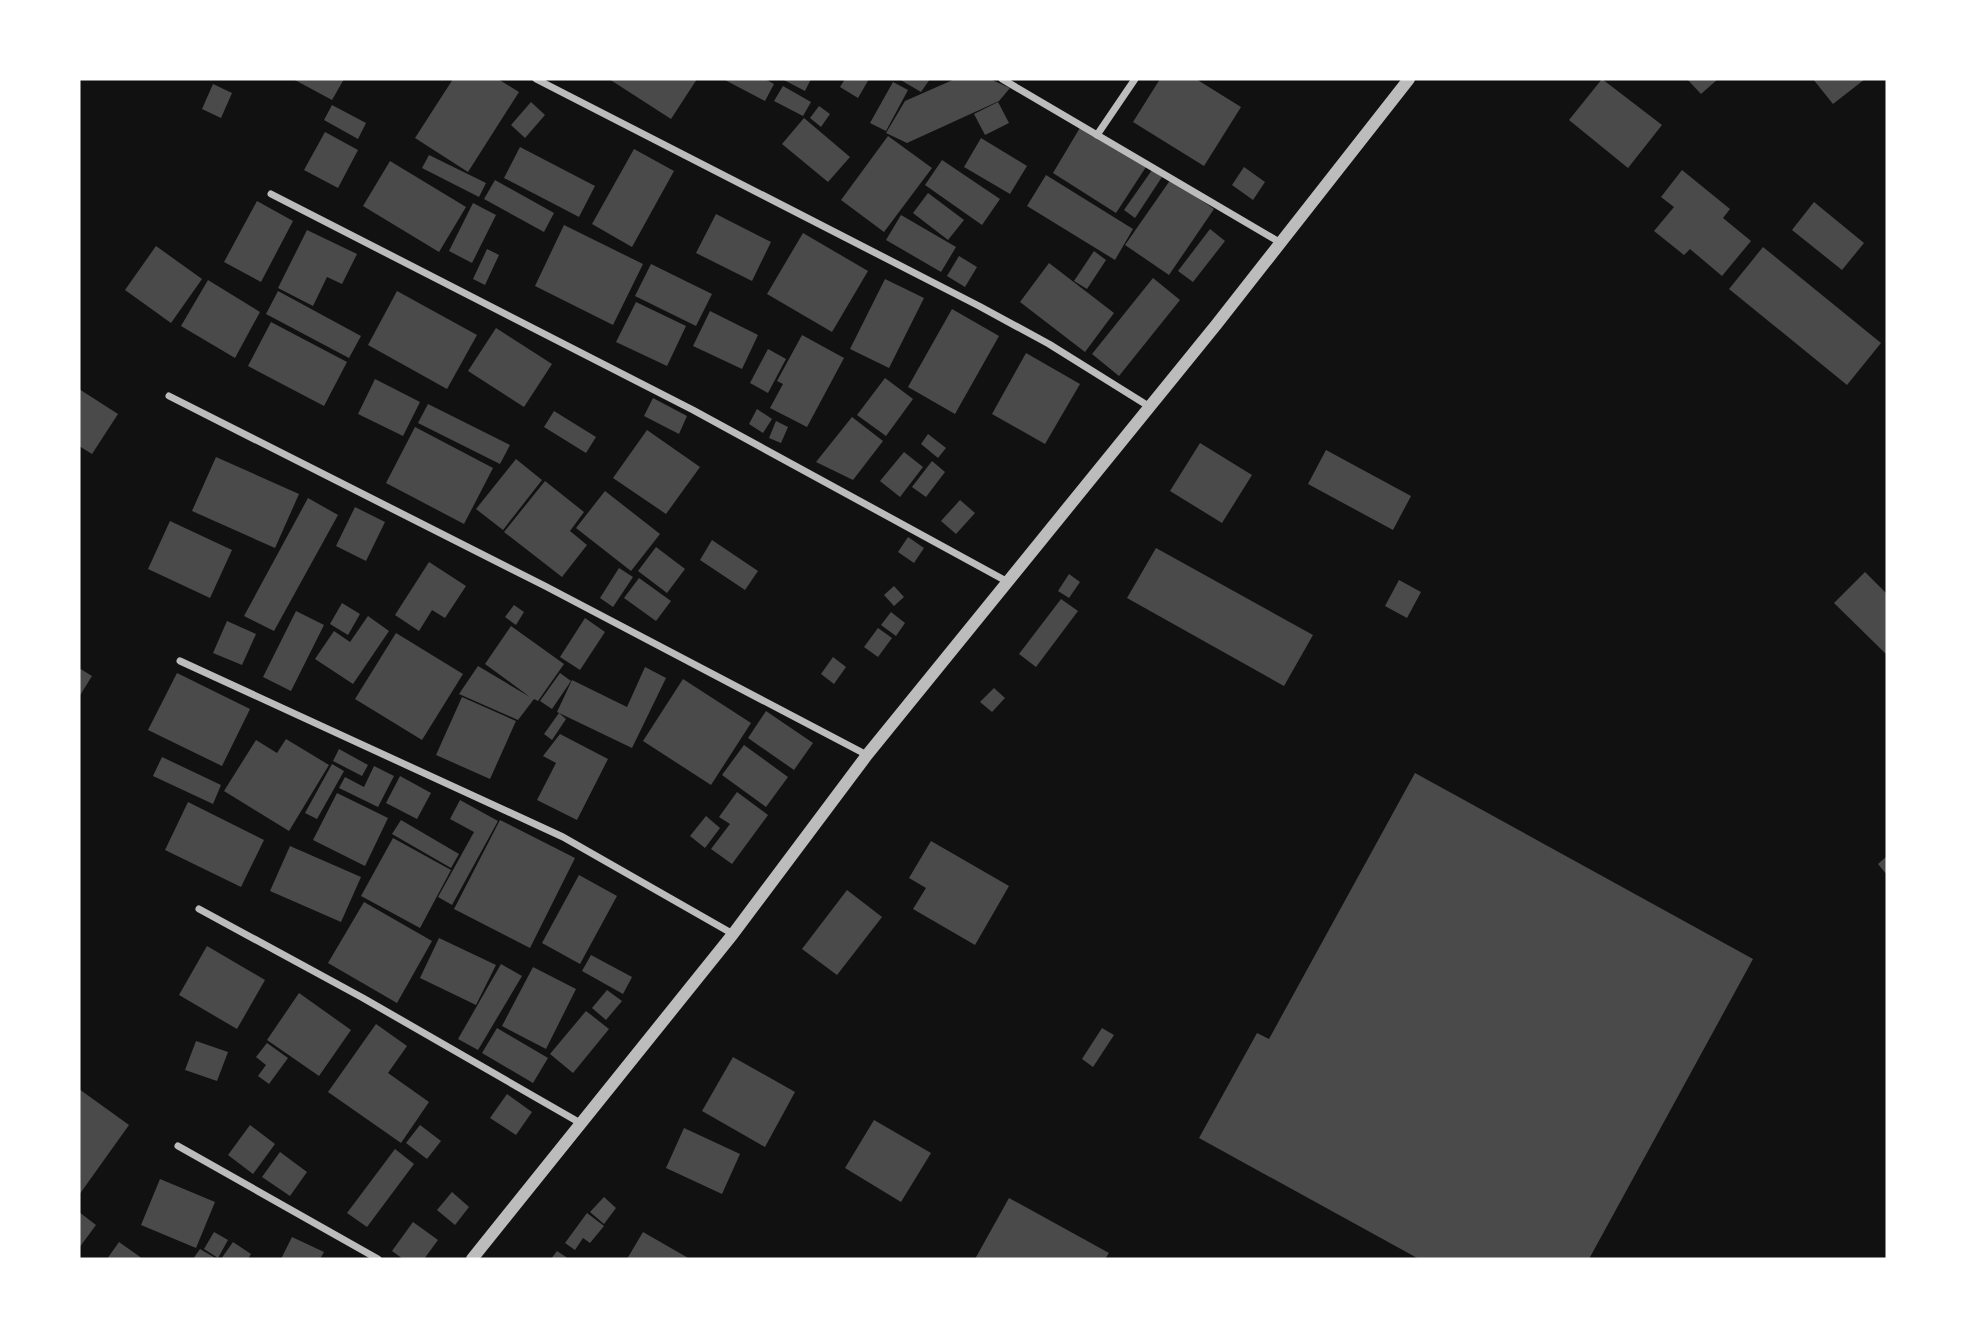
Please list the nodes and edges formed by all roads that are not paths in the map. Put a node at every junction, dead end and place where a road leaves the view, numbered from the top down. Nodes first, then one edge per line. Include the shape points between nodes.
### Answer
1 (536, 79) edge
2 (1002, 79) edge
3 (1135, 79) edge
4 (1409, 79) edge
5 (1097, 135) junction
6 (271, 194) dead end
7 (1281, 243) junction
8 (169, 396) dead end
9 (1150, 407) junction
10 (1008, 583) junction
11 (180, 661) dead end
12 (867, 755) junction
13 (199, 909) dead end
14 (733, 934) junction
15 (582, 1124) junction
16 (178, 1146) dead end
17 (378, 1259) edge
18 (472, 1259) edge

1 - 9 street via 979,306
2 - 5 street
3 - 5 street
4 - 7 street
5 - 7 street
6 - 10 street via 694,410
7 - 9 street
8 - 12 street
9 - 10 street
10 - 12 street
11 - 14 street via 563,837
12 - 14 street
13 - 15 street
14 - 15 street
15 - 18 street
16 - 17 street

